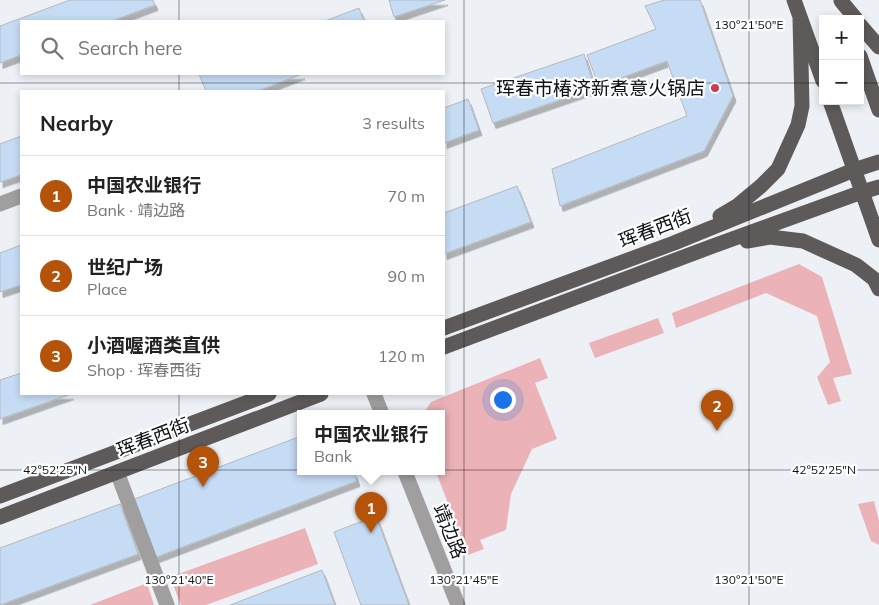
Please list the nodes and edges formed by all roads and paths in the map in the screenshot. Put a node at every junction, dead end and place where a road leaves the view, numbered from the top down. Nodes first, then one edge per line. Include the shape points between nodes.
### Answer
1 (794, 0) edge
2 (841, 1) edge
3 (846, 15) edge
4 (853, 15) edge
5 (800, 18) junction
6 (864, 30) edge
7 (879, 47) edge
8 (861, 60) edge
9 (819, 70) edge
10 (831, 105) edge
11 (879, 110) edge
12 (879, 162) edge
13 (854, 170) junction
14 (879, 187) edge
15 (862, 192) junction
16 (20, 196) edge
17 (0, 204) edge
18 (879, 240) edge
19 (674, 243) junction
20 (713, 246) junction
21 (879, 289) edge
22 (445, 328) edge
23 (445, 347) edge
24 (266, 395) edge
25 (318, 395) edge
26 (374, 395) edge
27 (380, 410) edge
28 (117, 472) junction
29 (406, 475) edge
30 (0, 496) edge
31 (0, 517) edge
32 (167, 605) edge
33 (458, 605) edge

1 - 5 main road
2 - 3 main road
2 - 4 main road
5 - 9 main road
5 - 19 main road via 802,106 798,125 778,169 737,206
6 - 7 main road
8 - 11 main road
10 - 13 main road
12 - 13 main road, 珲春西街
13 - 15 main road
13 - 19 main road, 珲春西街
14 - 15 main road, 珲春西街
15 - 18 main road
15 - 20 main road, 珲春西街
16 - 17 street
19 - 22 main road, 珲春西街
20 - 21 main road via 770,237 804,241 856,266 874,279
20 - 23 main road, 珲春西街
24 - 30 main road, 珲春西街
25 - 28 main road, 珲春西街
26 - 27 street
28 - 31 main road, 珲春西街
28 - 32 street
29 - 33 street, 靖边路

